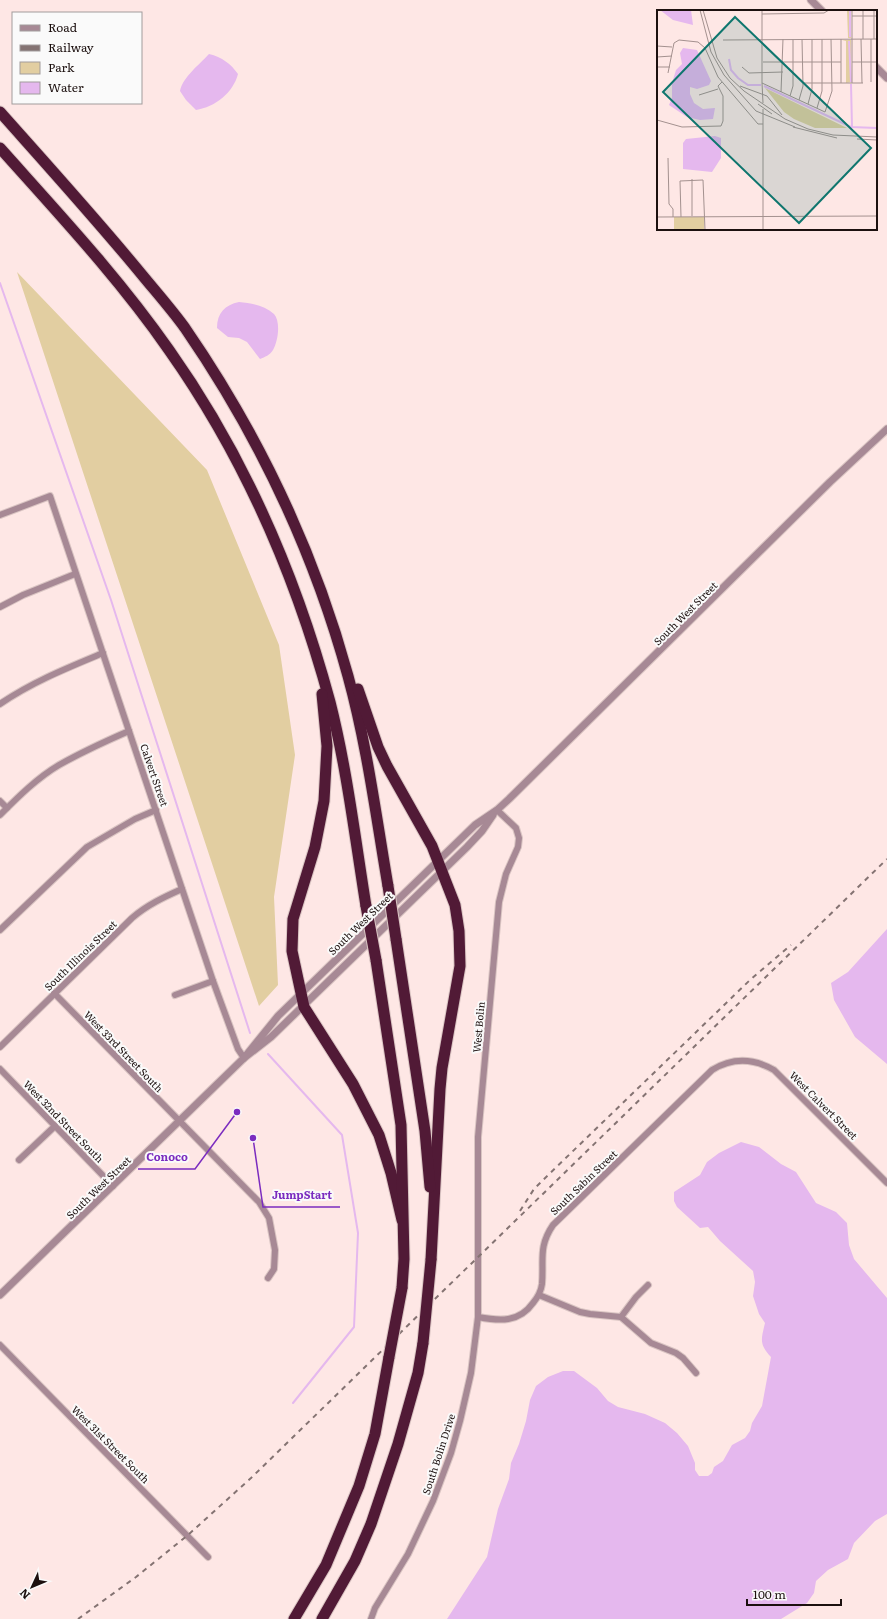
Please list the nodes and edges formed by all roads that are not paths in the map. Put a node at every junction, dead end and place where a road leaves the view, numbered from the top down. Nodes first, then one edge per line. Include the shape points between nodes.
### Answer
1 (811, 0) edge
2 (821, 10) edge
3 (877, 68) edge
4 (887, 78) edge
5 (0, 112) edge
6 (0, 148) edge
7 (887, 429) edge
8 (0, 514) edge
9 (75, 574) junction
10 (324, 597) junction
11 (0, 608) edge
12 (313, 644) junction
13 (103, 653) junction
14 (0, 704) edge
15 (129, 731) junction
16 (0, 800) edge
17 (7, 808) junction
18 (156, 810) junction
19 (497, 810) junction
20 (0, 815) edge
21 (438, 860) junction
22 (442, 872) junction
23 (182, 889) junction
24 (0, 930) edge
25 (213, 981) junction
26 (54, 993) junction
27 (175, 995) dead end
28 (301, 995) junction
29 (304, 1006) junction
30 (0, 1047) edge
31 (244, 1058) junction
32 (736, 1060) joint
33 (0, 1069) edge
34 (179, 1122) junction
35 (55, 1126) junction
36 (19, 1160) dead end
37 (887, 1183) edge
38 (113, 1186) junction
39 (433, 1219) junction
40 (402, 1220) junction
41 (477, 1258) joint
42 (268, 1278) dead end
43 (648, 1285) dead end
44 (0, 1295) edge
45 (540, 1295) junction
46 (478, 1317) junction
47 (621, 1317) junction
48 (0, 1345) edge
49 (696, 1373) dead end
50 (208, 1556) dead end
51 (294, 1619) edge
52 (322, 1619) edge
53 (371, 1619) edge

1 - 2 street
3 - 4 street
5 - 10 highway via 114,240 183,326 228,396 266,466
6 - 12 highway via 97,257 138,308 192,385 223,436 255,498 289,575
7 - 19 street, South West Street
8 - 9 street, Calvert Street via 50,496
9 - 11 street via 23,595
9 - 13 street, Calvert Street
10 - 21 highway via 346,650 378,747
10 - 39 highway, bridge via 349,679 388,886 425,1131
12 - 28 highway via 327,746 320,826 306,882 293,919 292,951
12 - 40 highway, bridge via 341,752 402,1125
13 - 14 street via 30,685
13 - 15 street, Calvert Street
15 - 17 street via 60,765 33,784
15 - 18 street, Calvert Street
16 - 17 street
17 - 20 street
18 - 23 street, Calvert Street
18 - 24 street via 87,847
19 - 21 street, South West Street via 475,825
19 - 22 street, South West Street via 482,831
19 - 41 street, West Bolin via 516,828 519,838 499,902 478,1137
21 - 22 highway
21 - 28 street, South West Street
22 - 29 street, South West Street
22 - 39 highway via 454,905 459,931 460,966 442,1068
23 - 25 street, Calvert Street
23 - 26 street, South Illinois Street via 158,900 138,914
25 - 27 street
25 - 31 street, Calvert Street via 237,1047
26 - 30 street, South Illinois Street
26 - 34 street, West 33rd Street South
28 - 29 highway
28 - 31 street, South West Street via 278,1016
29 - 31 street, South West Street
29 - 40 highway via 372,1119 385,1150
31 - 34 street, South West Street
32 - 37 street, West Calvert Street via 755,1061 774,1070
32 - 45 street, South Sabin Street via 712,1070 553,1225 545,1239 542,1254
33 - 35 street, West 32nd Street South
34 - 38 street, South West Street
34 - 42 street, West 33rd Street South via 242,1184 269,1218 276,1260
35 - 36 street
35 - 38 street, West 32nd Street South
38 - 44 street, South West Street
39 - 52 highway, bridge via 423,1344 418,1373 398,1444 371,1524 355,1561
40 - 51 highway, bridge via 402,1288 375,1434 359,1486 326,1565
41 - 46 street, South Bolin Drive
43 - 47 street
45 - 46 street via 526,1312 515,1318 500,1320
45 - 47 street via 580,1312
46 - 53 street, South Bolin Drive via 471,1373 451,1453 433,1501 408,1554
47 - 49 street via 651,1343 676,1353
48 - 50 street, West 31st Street South

